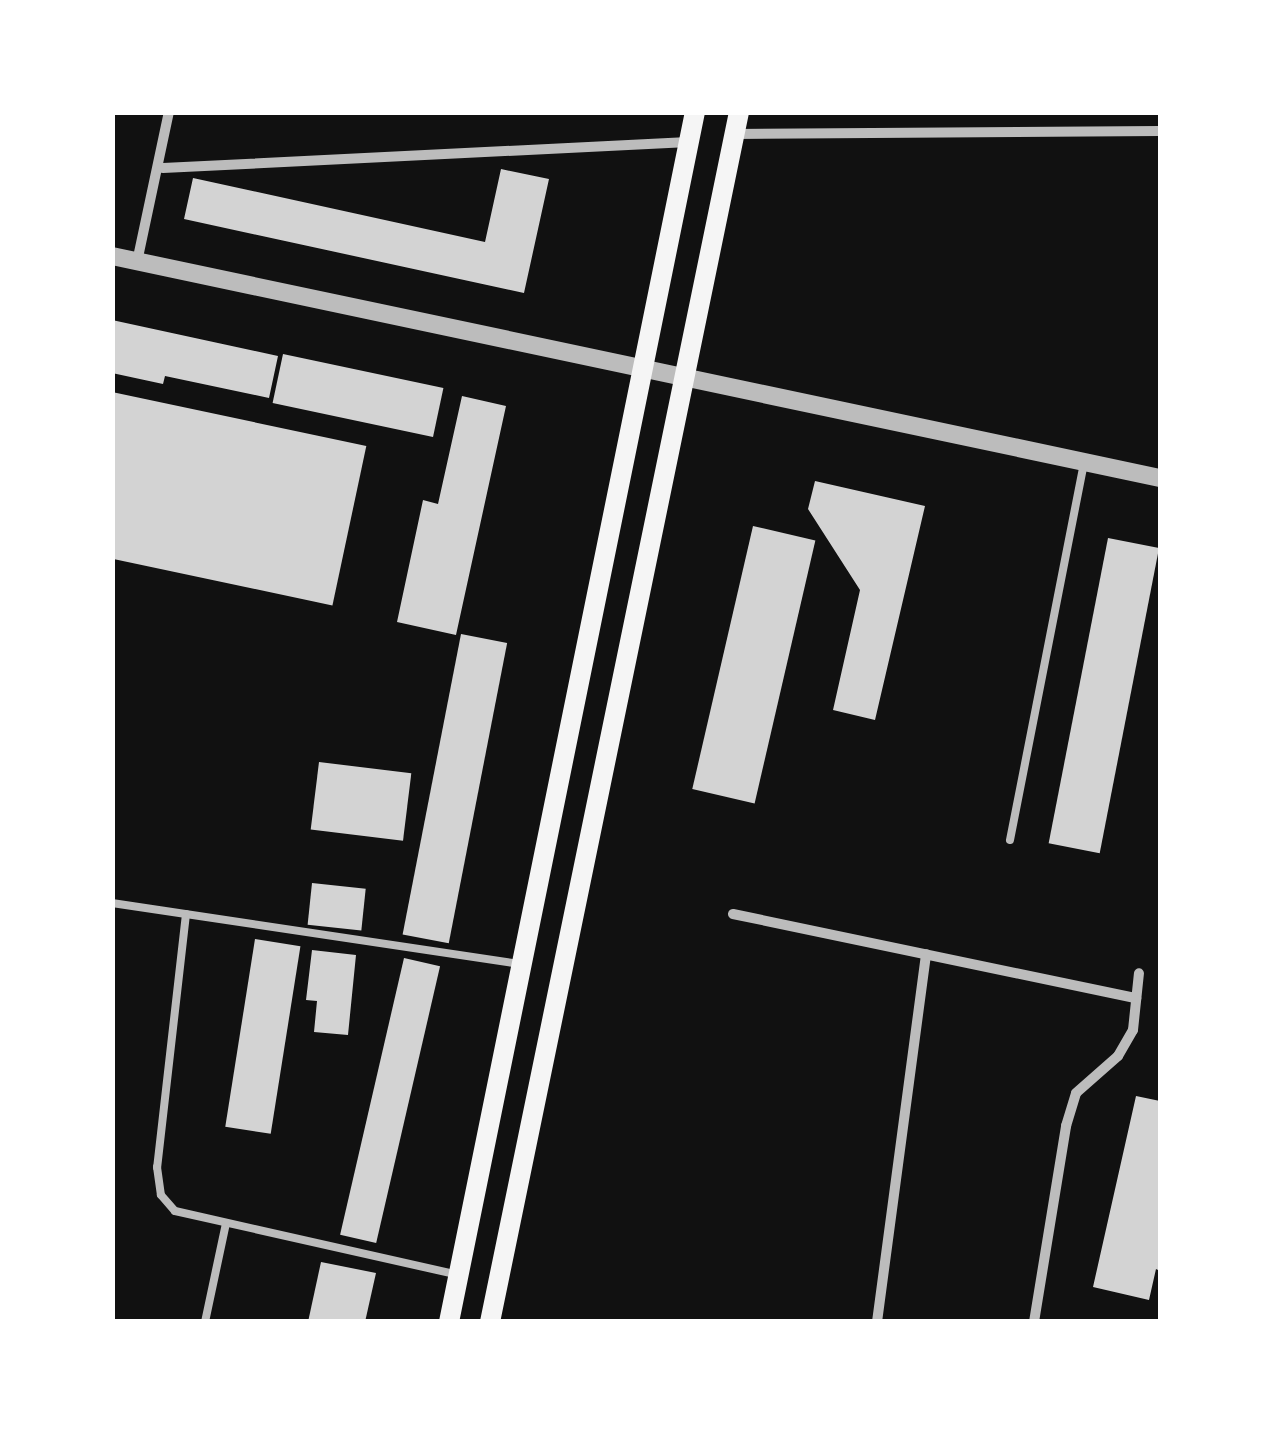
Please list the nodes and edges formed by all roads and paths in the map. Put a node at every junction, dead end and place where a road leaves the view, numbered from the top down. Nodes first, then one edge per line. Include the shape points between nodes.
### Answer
1 (169, 112) edge
2 (694, 112) edge
3 (737, 123) edge
4 (1160, 132) edge
5 (688, 142) junction
6 (163, 168) dead end
7 (112, 256) edge
8 (138, 262) junction
9 (642, 368) junction
10 (684, 377) junction
11 (1084, 462) junction
12 (1160, 478) edge
13 (1010, 840) dead end
14 (112, 903) edge
15 (186, 914) junction
16 (733, 914) dead end
17 (926, 954) junction
18 (522, 964) junction
19 (1139, 973) dead end
20 (1136, 998) junction
21 (226, 1223) junction
22 (458, 1275) junction
23 (206, 1322) edge
24 (449, 1322) edge
25 (490, 1322) edge
26 (877, 1322) edge
27 (1034, 1322) edge

1 - 8 street
2 - 5 main road
3 - 4 street
3 - 10 main road
5 - 6 street
5 - 9 main road
7 - 8 street
8 - 9 street
9 - 10 street
9 - 18 main road
10 - 11 street
10 - 25 main road
11 - 12 street
11 - 13 lane
14 - 15 lane
15 - 18 lane
15 - 21 lane via 157,1167 161,1195 176,1212
16 - 17 street
17 - 20 street
17 - 26 street
18 - 22 main road
19 - 20 street
20 - 27 street via 1133,1030 1118,1056 1076,1094
21 - 22 lane
21 - 23 lane
22 - 24 main road

